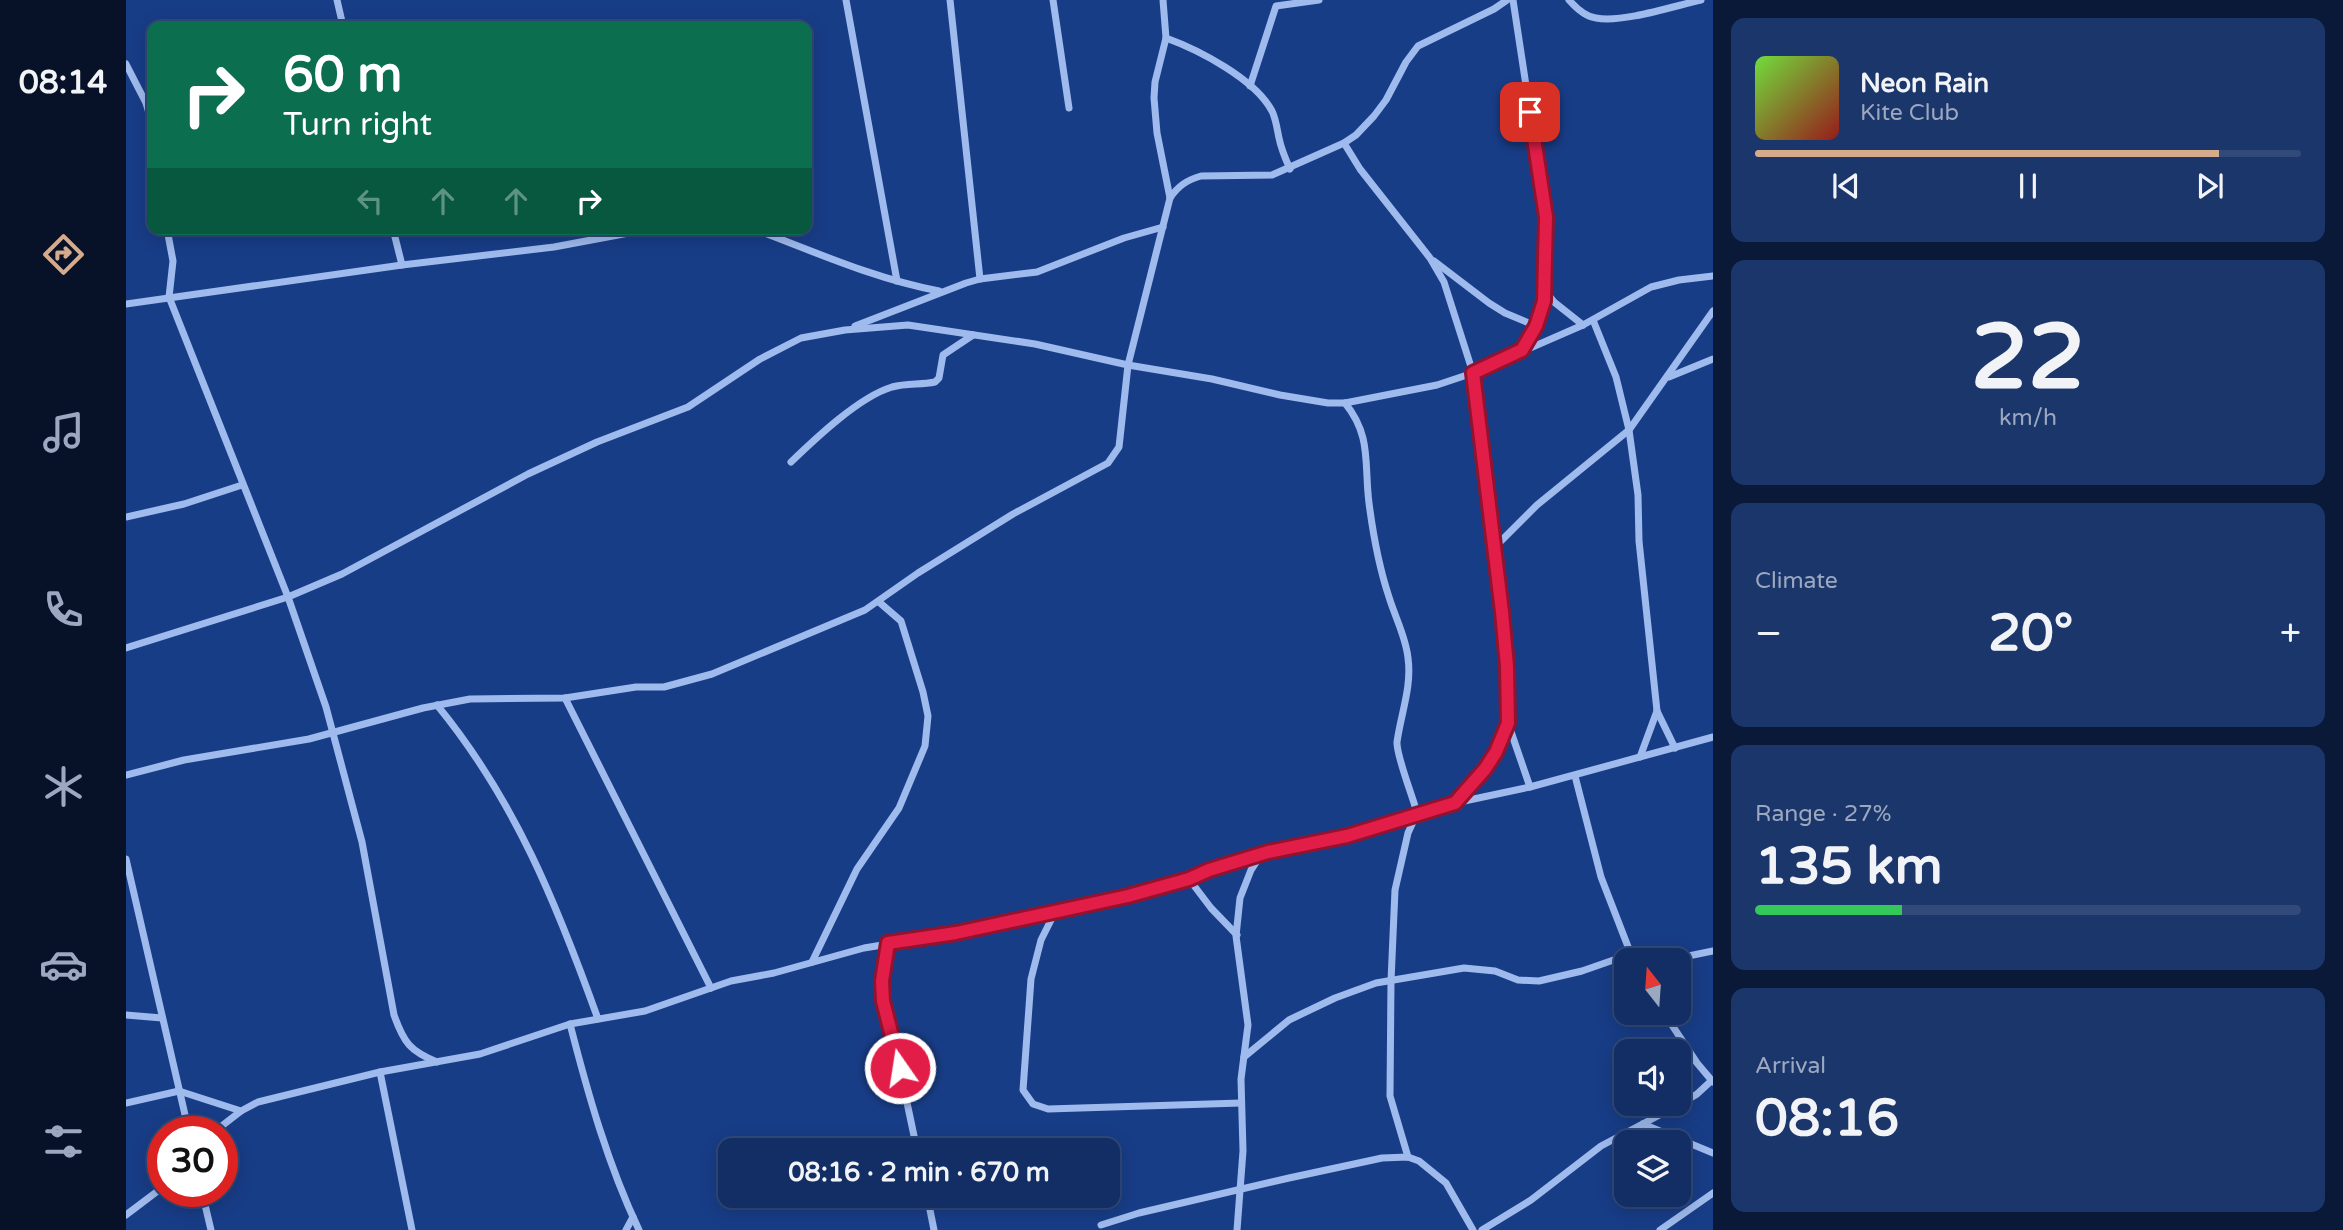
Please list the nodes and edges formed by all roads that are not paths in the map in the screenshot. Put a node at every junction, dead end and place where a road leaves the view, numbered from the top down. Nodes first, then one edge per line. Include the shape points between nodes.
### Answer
1 (337, 0) edge
2 (846, 0) edge
3 (950, 0) edge
4 (1053, 0) edge
5 (1163, 0) edge
6 (1319, 0) edge
7 (1507, 0) edge
8 (1513, 0) edge
9 (1569, 0) edge
10 (1701, 0) edge
11 (1276, 3) edge
12 (343, 21) edge
13 (1166, 38) junction
14 (126, 64) edge
15 (1250, 86) junction
16 (147, 106) edge
17 (1069, 108) dead end
18 (1344, 143) junction
19 (1290, 169) junction
20 (1170, 198) junction
21 (1163, 227) junction
22 (168, 235) edge
23 (394, 235) edge
24 (618, 235) edge
25 (770, 235) edge
26 (1430, 258) junction
27 (402, 265) junction
28 (1713, 276) edge
29 (980, 279) junction
30 (897, 281) junction
31 (941, 292) junction
32 (1546, 292) junction
33 (169, 296) junction
34 (126, 303) edge
35 (1713, 311) edge
36 (1593, 320) junction
37 (1536, 326) junction
38 (1583, 326) junction
39 (845, 330) junction
40 (973, 334) junction
41 (1522, 350) junction
42 (1713, 359) edge
43 (1128, 365) junction
44 (1473, 373) junction
45 (1668, 377) junction
46 (1345, 403) junction
47 (1629, 430) junction
48 (792, 461) dead end
49 (242, 485) junction
50 (126, 517) edge
51 (1494, 548) junction
52 (288, 597) junction
53 (879, 602) junction
54 (126, 648) edge
55 (565, 698) junction
56 (437, 705) junction
57 (1657, 711) junction
58 (1508, 723) junction
59 (333, 732) junction
60 (1713, 737) edge
61 (1675, 748) junction
62 (1640, 757) junction
63 (126, 775) edge
64 (1575, 776) junction
65 (1530, 787) junction
66 (1455, 803) junction
67 (1418, 813) junction
68 (1261, 855) junction
69 (126, 859) edge
70 (1189, 879) junction
71 (1055, 912) junction
72 (1237, 935) junction
73 (888, 943) junction
74 (1629, 948) edge
75 (1713, 951) edge
76 (1691, 955) edge
77 (1614, 958) edge
78 (812, 962) junction
79 (1391, 981) junction
80 (711, 988) junction
81 (126, 1015) edge
82 (162, 1018) junction
83 (598, 1019) junction
84 (570, 1024) junction
85 (1673, 1026) edge
86 (1244, 1056) junction
87 (437, 1063) junction
88 (380, 1072) junction
89 (1712, 1082) edge
90 (179, 1091) junction
91 (126, 1103) edge
92 (1241, 1103) junction
93 (241, 1111) junction
94 (185, 1116) edge
95 (235, 1116) edge
96 (1643, 1124) junction
97 (914, 1138) edge
98 (1713, 1153) edge
99 (1408, 1157) junction
100 (1240, 1191) junction
101 (1713, 1193) edge
102 (147, 1199) edge
103 (206, 1207) edge
104 (930, 1208) edge
105 (126, 1214) edge
106 (633, 1217) junction
107 (1101, 1225) dead end
108 (211, 1230) edge
109 (412, 1230) edge
110 (626, 1230) edge
111 (639, 1230) edge
112 (934, 1230) edge
113 (1237, 1230) edge
114 (1473, 1230) edge
115 (1482, 1230) edge
116 (1660, 1230) edge

1 - 12 street
2 - 30 street
3 - 29 street
4 - 17 street
5 - 13 street
6 - 11 street
7 - 18 street via 1418,46 1374,116
8 - 32 street via 1546,217
9 - 10 street via 1594,18 1618,18
11 - 15 street
13 - 15 street
13 - 20 street via 1154,99
14 - 16 street
15 - 19 street via 1273,112
18 - 19 street
18 - 26 street
19 - 20 street via 1272,175 1201,176 1183,184
20 - 21 street
21 - 29 street via 1037,272
21 - 43 street
22 - 33 street via 173,261
23 - 27 street
24 - 27 street
25 - 30 street
26 - 37 street via 1497,308
26 - 44 street via 1448,291
27 - 33 street
28 - 36 street via 1664,283
29 - 31 street
30 - 31 street
31 - 39 street
32 - 37 street
32 - 38 street
33 - 34 street
33 - 49 street
35 - 45 street
36 - 38 street
36 - 47 street via 1616,377
37 - 41 street
38 - 41 street
39 - 40 street via 908,325
39 - 52 street via 789,343 688,407 563,457 375,558
40 - 43 street
40 - 48 street via 943,355 935,382 891,387 870,398
41 - 44 street
42 - 45 street
43 - 46 street
43 - 53 street via 1121,439 1108,463 1013,514
44 - 46 street
44 - 51 street
45 - 47 street
46 - 67 street via 1363,432 1376,545 1408,655 1408,692 1397,745
47 - 51 street via 1537,505
47 - 57 street
49 - 50 street
49 - 52 street
51 - 58 street via 1507,666
52 - 54 street
52 - 59 street
53 - 55 street via 689,682
53 - 78 street via 901,621 928,716 925,746 899,808 857,869
55 - 56 street via 470,699
55 - 80 street
56 - 59 street
56 - 83 street via 516,820 550,892
57 - 61 street
57 - 62 street
58 - 65 street
58 - 66 street via 1485,769
59 - 63 street
59 - 87 street via 362,842 394,1015 412,1050
60 - 61 street
61 - 62 street
62 - 64 street
64 - 65 street
64 - 74 street via 1601,877
65 - 66 street
66 - 67 street
67 - 68 street via 1347,836
67 - 79 street via 1408,833 1395,890
68 - 70 street
68 - 72 street via 1240,898
69 - 82 street
70 - 71 street
70 - 72 street
71 - 73 street
71 - 92 street via 1041,940 1031,979 1023,1090 1033,1104 1048,1109
72 - 86 street via 1248,1024
73 - 78 street
73 - 97 street via 883,1001
75 - 76 street
77 - 79 street via 1539,981 1464,968
78 - 80 street
79 - 86 street via 1366,986 1289,1020
79 - 99 street via 1390,1096
80 - 83 street via 645,1011
81 - 82 street
82 - 90 street
83 - 84 street
84 - 87 street
84 - 106 street via 583,1077
85 - 89 street
86 - 92 street
87 - 88 street
88 - 93 street via 258,1102
88 - 109 street
89 - 96 street
90 - 91 street
90 - 93 street
90 - 94 street
92 - 100 street
93 - 95 street
96 - 98 street
96 - 115 street via 1601,1146 1531,1200
99 - 100 street via 1382,1158
99 - 114 street via 1446,1183
100 - 107 street
100 - 113 street
101 - 116 street
102 - 105 street
103 - 108 street
104 - 112 street
106 - 110 street
106 - 111 street

